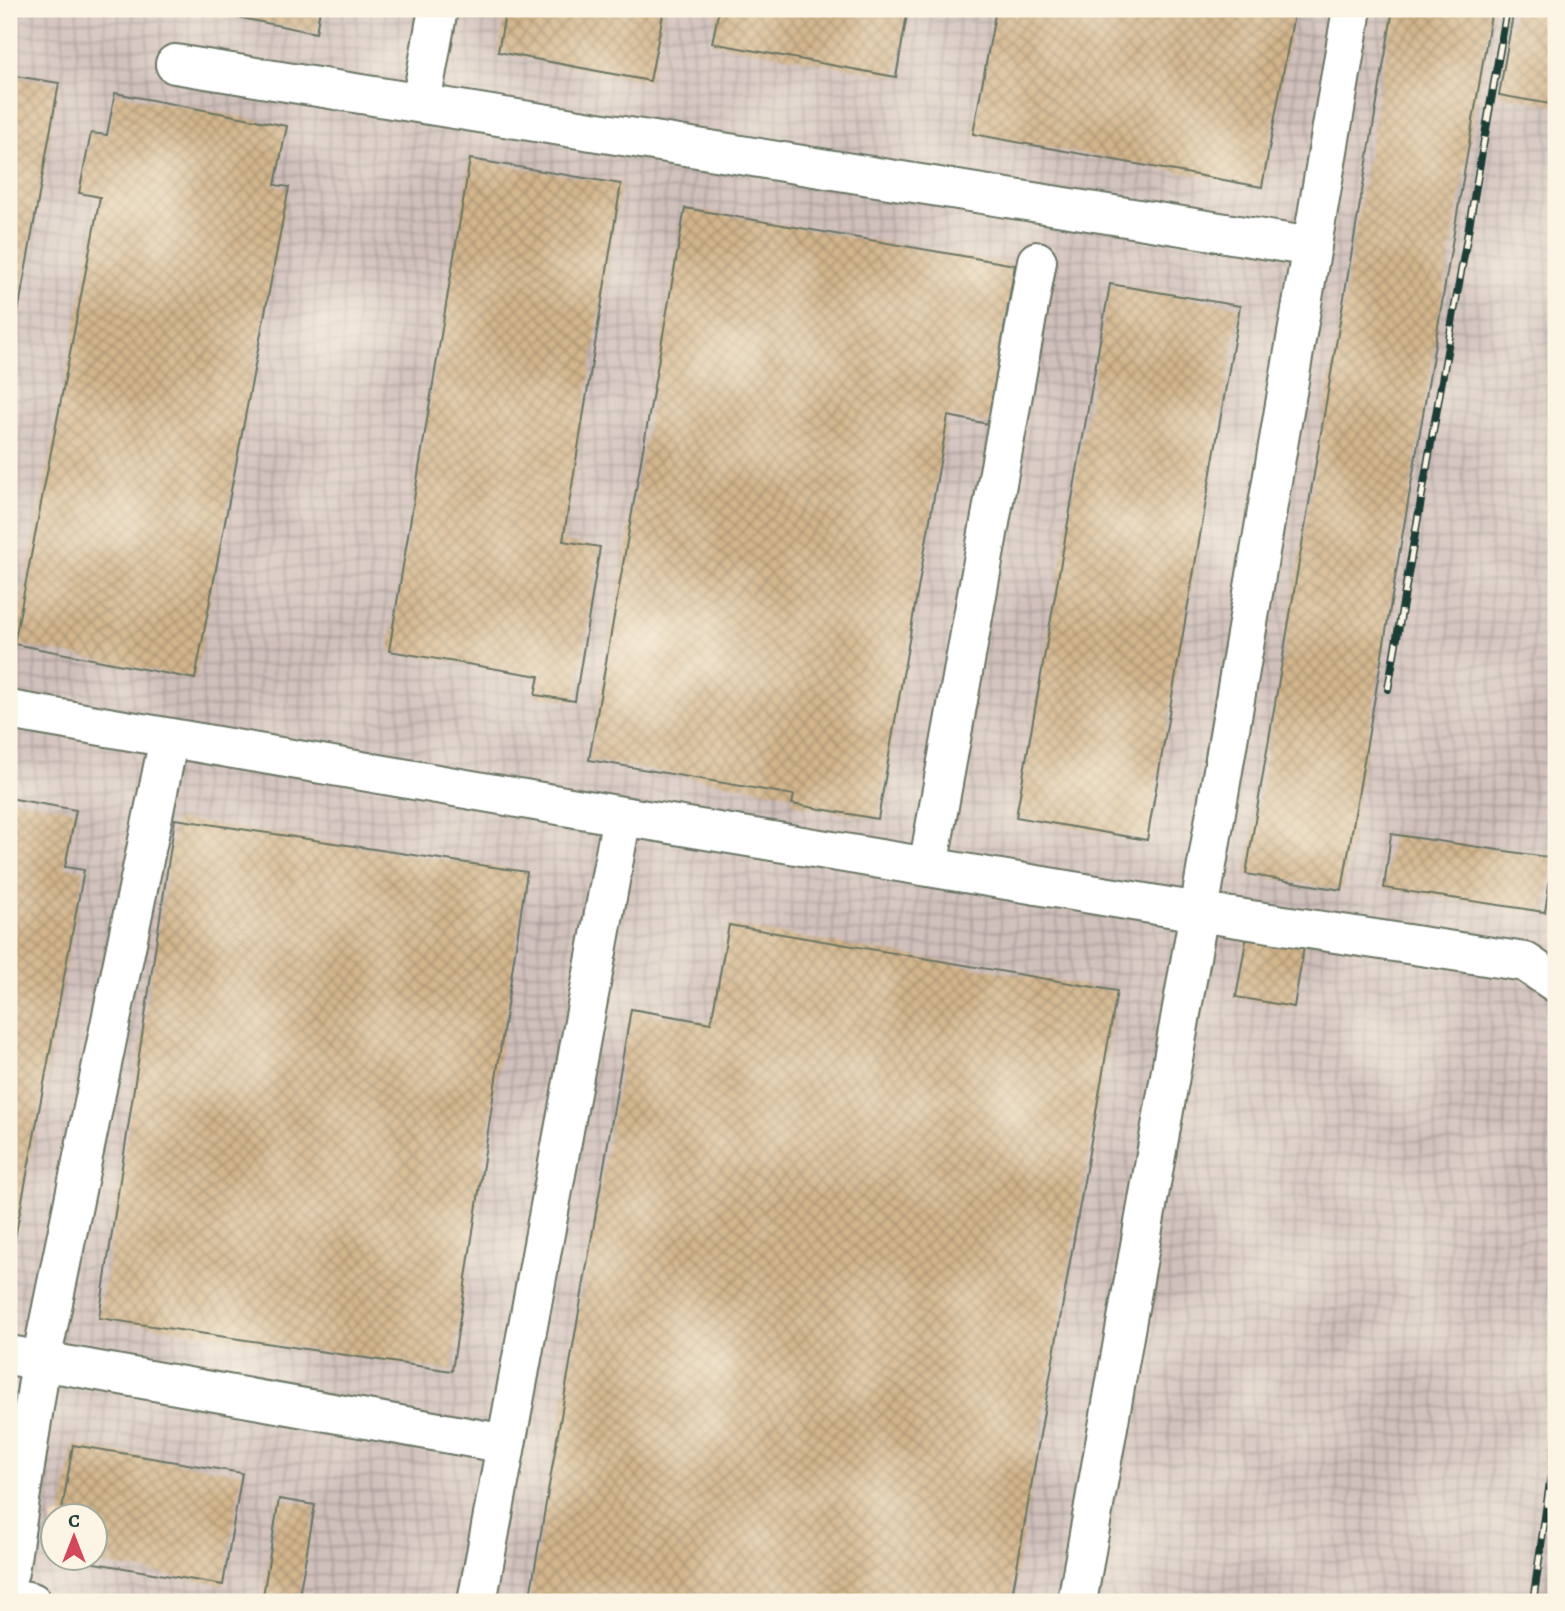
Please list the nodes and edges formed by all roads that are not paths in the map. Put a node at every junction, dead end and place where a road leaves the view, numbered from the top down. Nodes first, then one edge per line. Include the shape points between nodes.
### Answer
1 (438, 9) edge
2 (1352, 9) edge
3 (176, 64) dead end
4 (421, 103) junction
5 (1312, 247) junction
6 (1037, 261) dead end
7 (9, 710) edge
8 (169, 738) junction
9 (622, 816) junction
10 (928, 867) junction
11 (1199, 912) junction
12 (1556, 983) edge
13 (25, 1358) edge
14 (506, 1444) junction
15 (9, 1572) edge
16 (9, 1597) edge
17 (32, 1602) edge
18 (477, 1602) edge
19 (1077, 1602) edge

1 - 4 lane
2 - 5 lane
3 - 4 lane
4 - 5 lane
5 - 11 lane
6 - 10 lane
7 - 8 lane
8 - 9 lane
8 - 13 lane
9 - 10 lane
9 - 14 lane
10 - 11 lane
11 - 12 lane via 1525,962
11 - 19 lane
13 - 14 lane
13 - 15 lane
14 - 18 lane
16 - 17 lane

